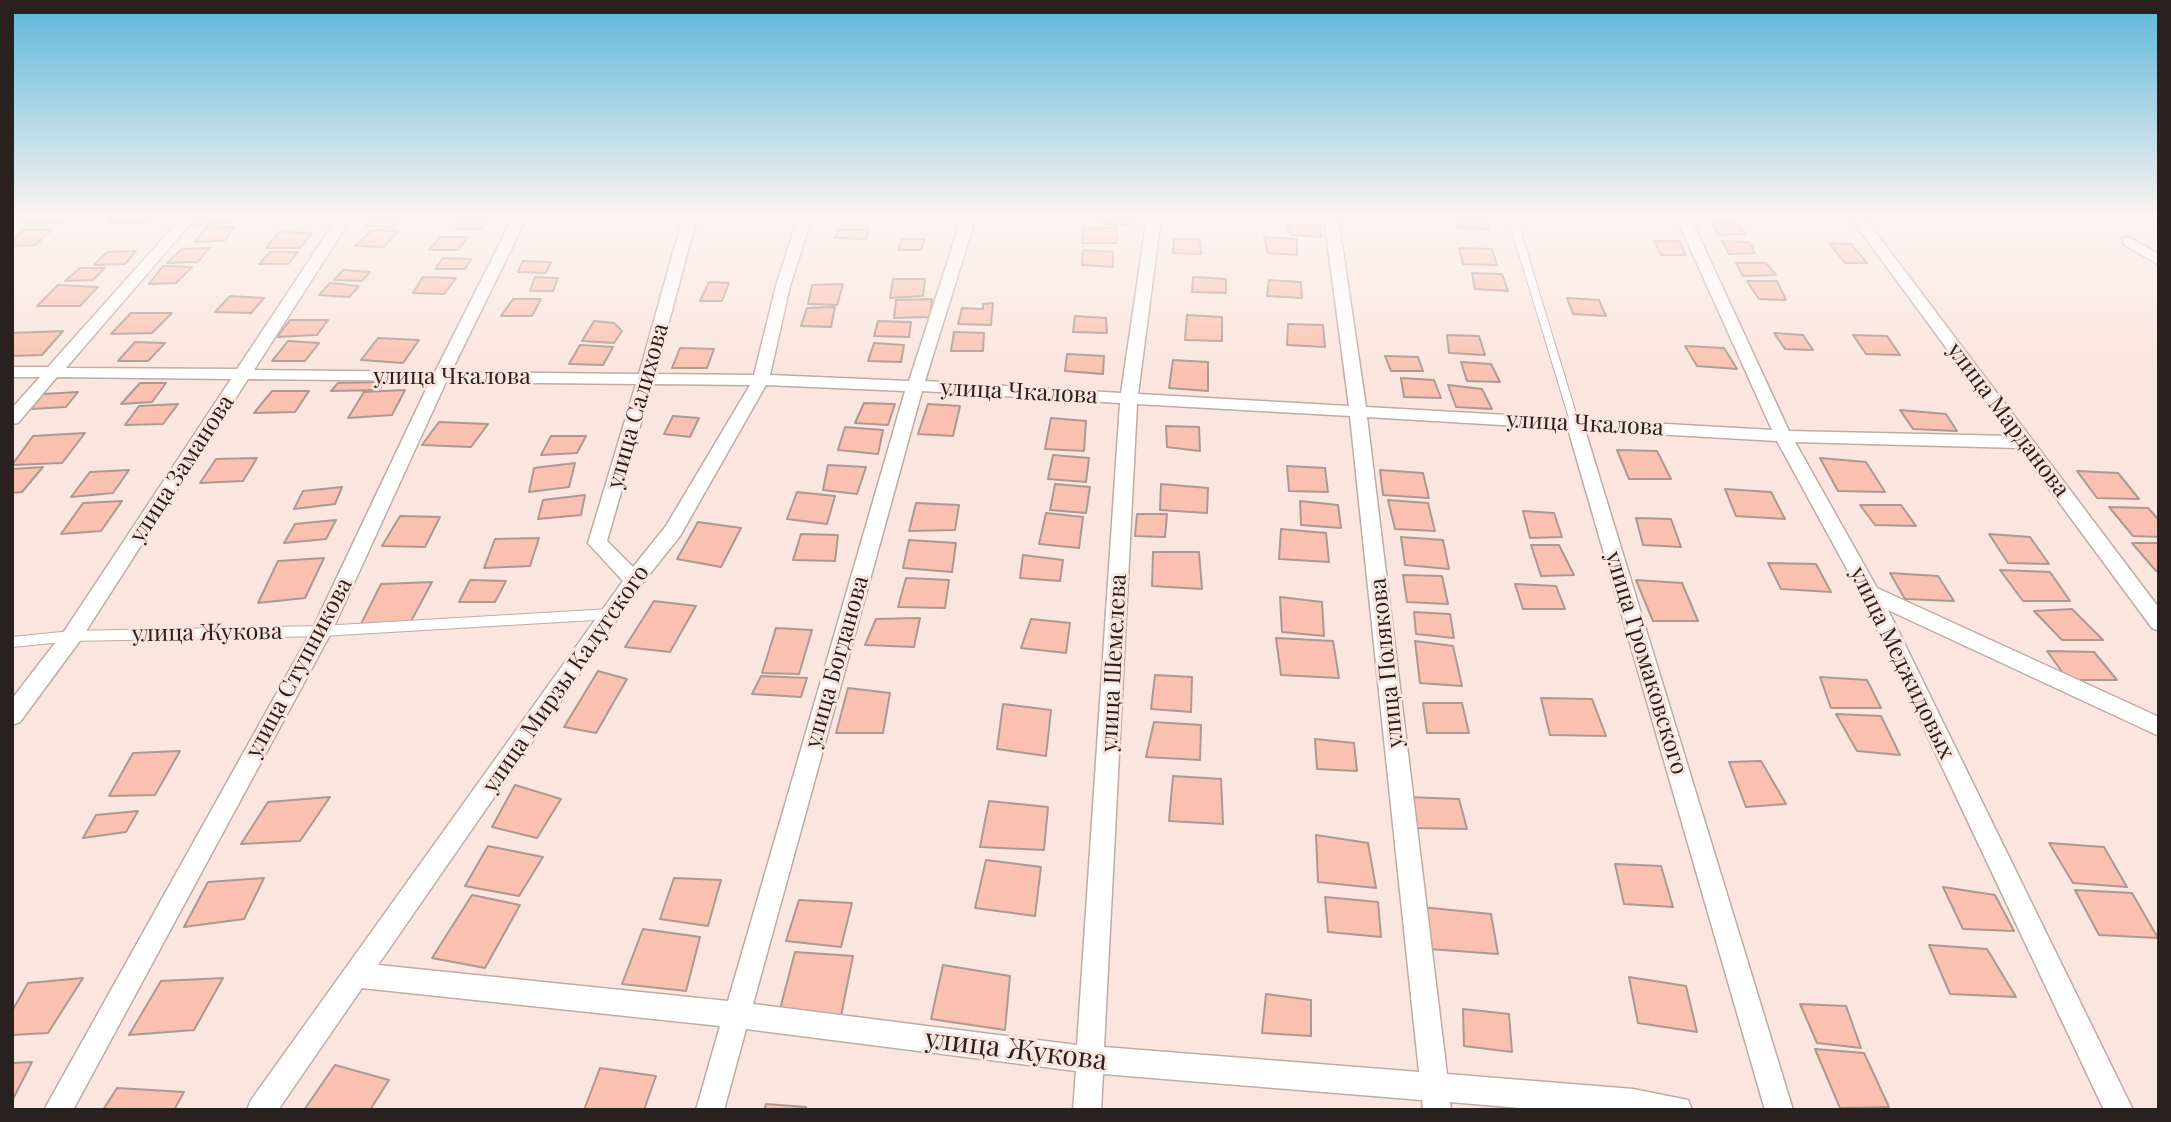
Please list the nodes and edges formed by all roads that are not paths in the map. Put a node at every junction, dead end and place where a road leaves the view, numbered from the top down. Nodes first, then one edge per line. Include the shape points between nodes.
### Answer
1 (143, 269) edge
2 (311, 269) edge
3 (493, 269) edge
4 (676, 269) edge
5 (788, 269) edge
6 (951, 269) edge
7 (1147, 269) edge
8 (1338, 269) edge
9 (1528, 269) edge
10 (1707, 269) edge
11 (1896, 269) edge
12 (12, 372) edge
13 (54, 373) junction
14 (243, 375) junction
15 (440, 377) junction
16 (646, 379) junction
17 (761, 380) junction
18 (915, 386) junction
19 (1129, 398) junction
20 (1358, 411) junction
21 (12, 419) edge
22 (1575, 424) junction
23 (1783, 436) junction
24 (2024, 442) junction
25 (634, 580) junction
26 (1870, 593) junction
27 (611, 614) junction
28 (2159, 623) edge
29 (322, 631) junction
30 (72, 636) junction
31 (12, 642) edge
32 (12, 716) edge
33 (2159, 727) edge
34 (357, 975) junction
35 (738, 1015) junction
36 (1091, 1060) junction
37 (1436, 1099) edge
38 (58, 1110) edge
39 (261, 1110) edge
40 (710, 1110) edge
41 (1087, 1110) edge
42 (1678, 1110) edge
43 (1779, 1110) edge
44 (2119, 1110) edge

1 - 13 street
2 - 14 street, улица Заманова
3 - 15 street, улица Ступникова
4 - 16 street, улица Салихова
5 - 17 street, улица Мирзы Калугского
6 - 18 street, улица Богданова
7 - 19 street, улица Шемелева
8 - 20 street, улица Полякова
9 - 22 lane, улица Громаковского
10 - 23 street, улица Меджидовых
11 - 24 street, улица Марданова
12 - 13 street, улица Чкалова
13 - 14 street, улица Чкалова
13 - 21 street
14 - 15 street, улица Чкалова
14 - 30 street, улица Заманова
15 - 16 street, улица Чкалова
15 - 29 street, улица Ступникова
16 - 17 street, улица Чкалова
16 - 25 street, улица Салихова via 597,543
17 - 18 street, улица Чкалова
17 - 25 street, улица Мирзы Калугского via 673,531
18 - 19 street, улица Чкалова
18 - 35 street, улица Богданова
19 - 20 street, улица Чкалова
19 - 36 street, улица Шемелева
20 - 22 street, улица Чкалова
20 - 37 street, улица Полякова
22 - 23 street, улица Чкалова
22 - 43 street, улица Громаковского
23 - 24 street, улица Чкалова
23 - 26 street, улица Меджидовых
24 - 28 street, улица Марданова
25 - 27 street, улица Мирзы Калугского
26 - 33 street
26 - 44 street, улица Меджидовых
27 - 29 lane, улица Жукова
27 - 34 street, улица Мирзы Калугского
29 - 30 lane, улица Жукова
29 - 38 street, улица Ступникова
30 - 31 lane, улица Жукова
30 - 32 street, улица Заманова
34 - 35 street, улица Жукова
34 - 39 street, улица Мирзы Калугского
35 - 36 street, улица Жукова
35 - 40 street, улица Богданова
36 - 37 street, улица Жукова
36 - 41 street, улица Шемелева
37 - 42 street, улица Жукова via 1633,1103

